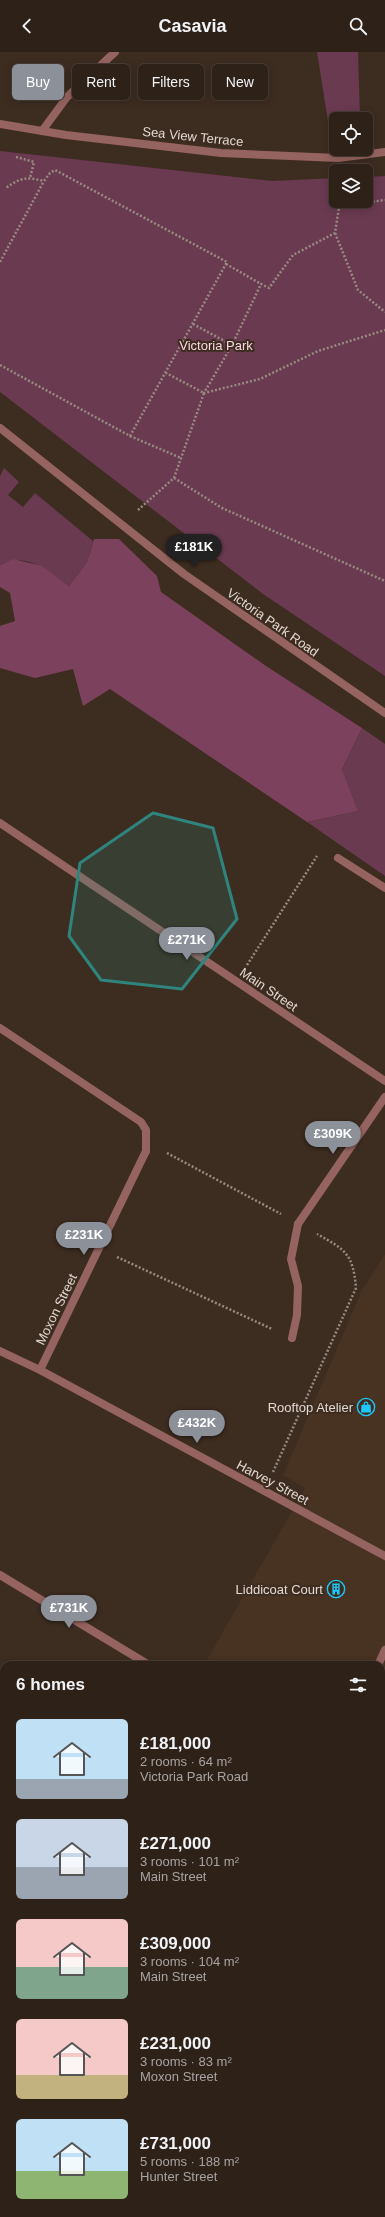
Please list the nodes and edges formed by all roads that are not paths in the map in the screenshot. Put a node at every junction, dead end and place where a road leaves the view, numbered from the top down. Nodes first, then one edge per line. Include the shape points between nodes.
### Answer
1 (115, 52) edge
2 (0, 124) edge
3 (42, 131) junction
4 (385, 152) edge
5 (0, 428) edge
6 (385, 713) edge
7 (0, 823) edge
8 (338, 858) road end
9 (385, 888) edge
10 (0, 1028) edge
11 (385, 1081) edge
12 (385, 1097) edge
13 (292, 1338) road end
14 (0, 1351) edge
15 (40, 1370) junction
16 (385, 1556) edge
17 (0, 1575) edge
18 (385, 1650) edge
19 (142, 1661) edge
20 (380, 1661) edge

1 - 3 street via 67,97
2 - 3 street, Sea View Terrace
3 - 4 street, Sea View Terrace via 221,153 338,158
5 - 6 street, Victoria Park Road via 184,574
7 - 11 street, Main Street
8 - 9 street
10 - 15 street, Moxon Street via 142,1122 146,1130 146,1151
12 - 13 street via 298,1224 291,1259 298,1286 297,1315
14 - 15 street, Harvey Street
15 - 16 street, Harvey Street
17 - 19 street
18 - 20 street

